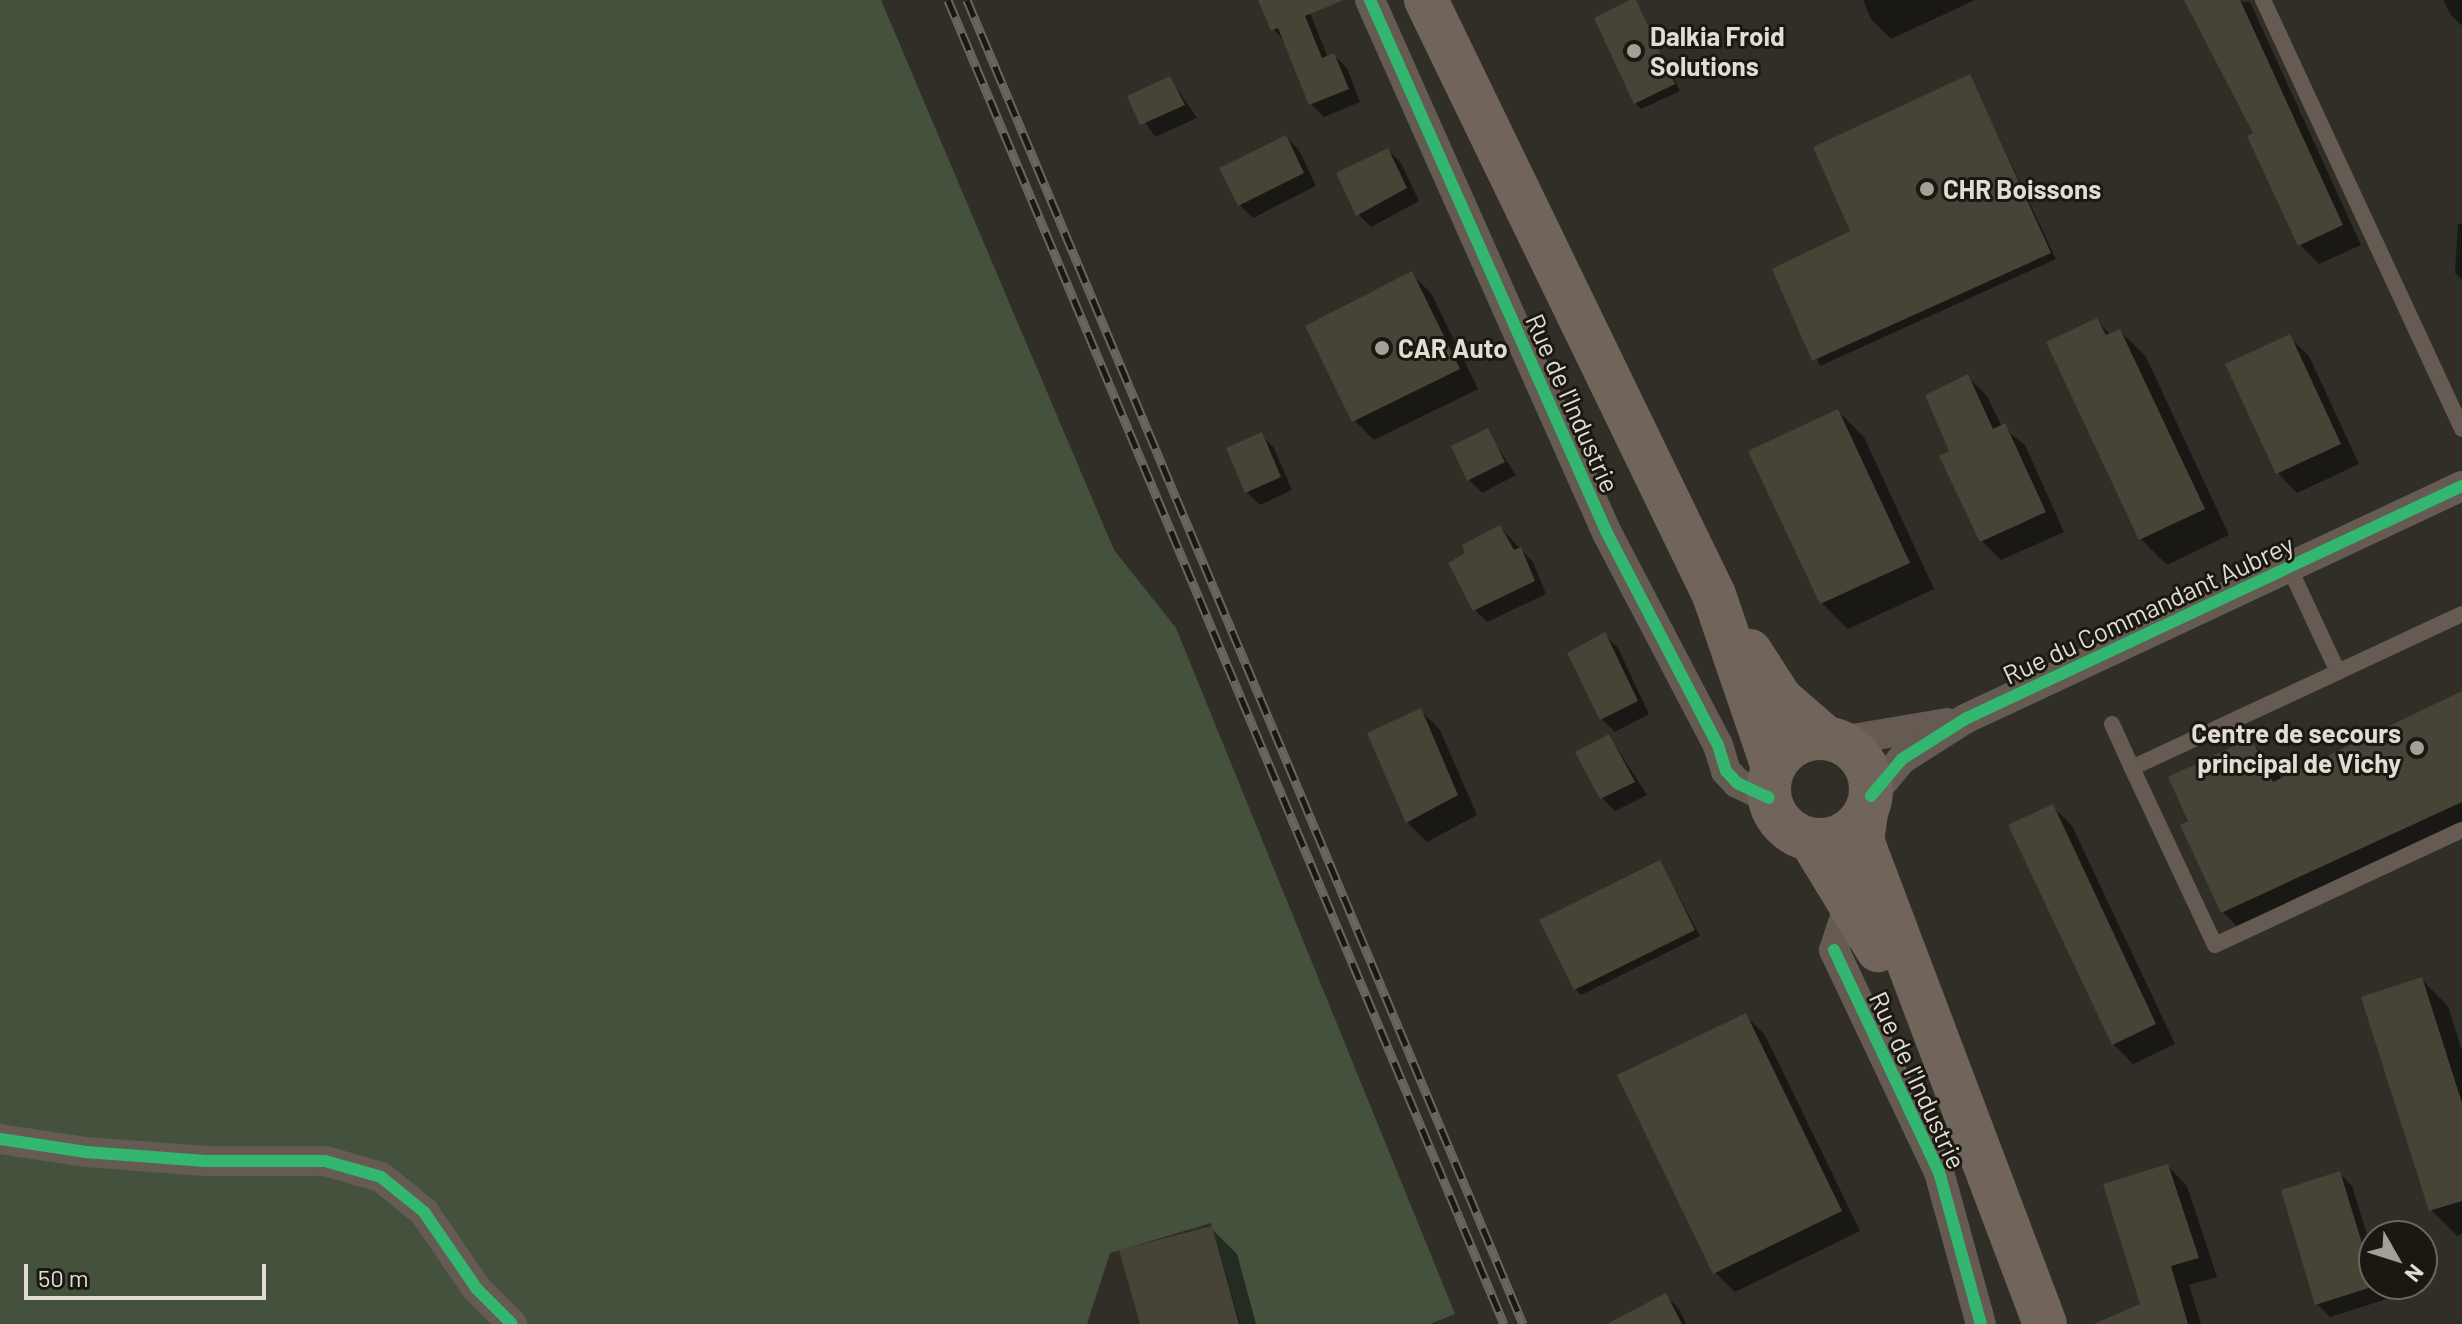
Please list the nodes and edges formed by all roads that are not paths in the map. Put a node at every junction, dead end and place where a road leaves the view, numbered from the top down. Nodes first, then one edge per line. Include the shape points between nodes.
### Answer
1 (1370, 0) edge
2 (1426, 0) edge
3 (2263, 0) edge
4 (2462, 429) edge
5 (2462, 486) edge
6 (2289, 567) junction
7 (1714, 595) junction
8 (2462, 614) edge
9 (2338, 672) junction
10 (1965, 719) junction
11 (2112, 724) dead end
12 (1833, 739) junction
13 (2132, 768) junction
14 (1771, 783) junction
15 (1869, 804) junction
16 (2462, 830) edge
17 (1811, 840) junction
18 (1851, 899) junction
19 (1954, 1094) junction
20 (0, 1139) edge
21 (512, 1324) edge
22 (1981, 1324) edge
23 (2045, 1324) edge

1 - 14 street, Rue de l'Industrie via 1607,533 1718,745 1726,771 1737,783
2 - 7 main road, Rue de l'Industrie
3 - 4 lane
5 - 6 street, Rue du Commandant Aubrey
6 - 9 lane
6 - 10 street, Rue du Commandant Aubrey
7 - 12 main road, Rue de l'Industrie via 1781,699
7 - 14 main road, Rue de l'Industrie
8 - 9 lane
9 - 13 lane
10 - 12 street, Rue du Commandant Aubrey
10 - 15 street, Rue du Commandant Aubrey via 1902,759
11 - 13 lane
12 - 14 main road via 1794,744
12 - 15 main road via 1865,763
13 - 16 lane via 2215,945
14 - 17 main road via 1783,825
15 - 17 main road via 1842,836
15 - 19 main road, Rue de l'Industrie via 1862,840
17 - 18 main road, Rue de l'Industrie
18 - 19 main road, Rue de l'Industrie
18 - 22 street, Rue de l'Industrie via 1834,950 1939,1172
19 - 23 main road, Rue de l'Industrie via 2007,1215
20 - 21 street via 191,1160 325,1161 381,1177 424,1212 461,1270

